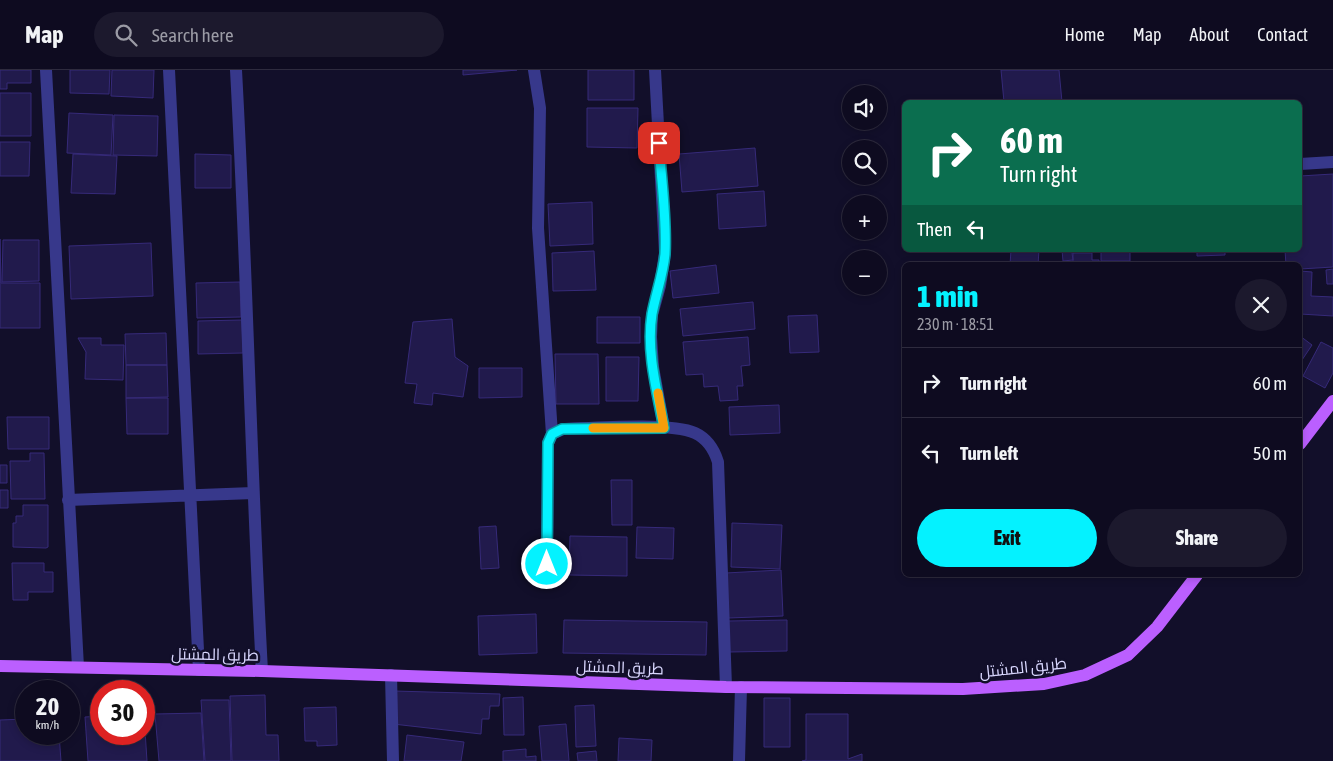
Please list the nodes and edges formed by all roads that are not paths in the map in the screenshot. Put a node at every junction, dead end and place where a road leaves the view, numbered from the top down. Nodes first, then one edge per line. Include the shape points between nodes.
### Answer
1 (46, 70) edge
2 (169, 70) edge
3 (236, 70) edge
4 (534, 70) edge
5 (655, 70) edge
6 (1333, 162) edge
7 (1302, 164) edge
8 (1333, 401) edge
9 (664, 428) junction
10 (552, 434) junction
11 (1302, 441) edge
12 (253, 493) junction
13 (189, 496) junction
14 (68, 500) junction
15 (547, 564) dead end
16 (1195, 577) edge
17 (0, 666) edge
18 (78, 667) junction
19 (199, 670) junction
20 (262, 671) junction
21 (390, 676) junction
22 (726, 687) junction
23 (741, 687) junction
24 (393, 761) edge
25 (739, 761) edge

1 - 14 street
2 - 13 street
3 - 12 street
4 - 10 street via 540,108 538,228
5 - 9 street via 665,253 652,315 651,337
6 - 7 street
8 - 11 main road
9 - 10 street via 562,429
9 - 22 street via 694,432 714,449 718,462
10 - 15 street via 548,443
12 - 13 street
12 - 20 street
13 - 14 street
13 - 19 street
14 - 18 street
16 - 23 main road, طريق المشتل via 1157,627 1128,654 1085,675 1044,684 970,688
17 - 18 main road, طريق المشتل
18 - 19 main road, طريق المشتل
19 - 20 main road, طريق المشتل
20 - 21 main road, طريق المشتل
21 - 22 main road, طريق المشتل
21 - 24 street
22 - 23 main road, طريق المشتل
23 - 25 street

